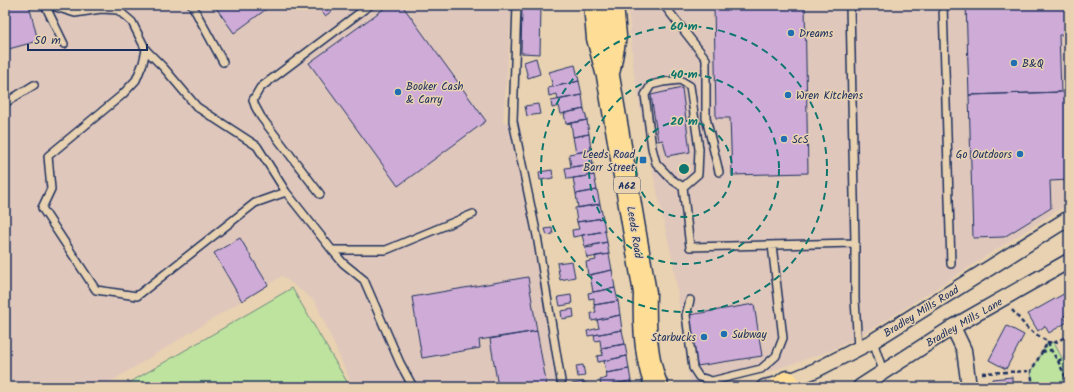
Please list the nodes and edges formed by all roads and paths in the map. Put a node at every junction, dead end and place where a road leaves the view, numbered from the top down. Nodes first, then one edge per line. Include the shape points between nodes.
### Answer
1 (45, 5) edge
2 (49, 5) edge
3 (125, 5) edge
4 (192, 5) edge
5 (370, 5) edge
6 (517, 5) edge
7 (595, 5) edge
8 (612, 5) edge
9 (664, 5) edge
10 (850, 5) edge
11 (943, 5) edge
12 (118, 10) junction
13 (64, 44) dead end
14 (146, 50) junction
15 (222, 62) dead end
16 (608, 76) junction
17 (34, 85) dead end
18 (5, 103) edge
19 (719, 172) dead end
20 (683, 187) junction
21 (286, 192) junction
22 (320, 194) dead end
23 (473, 214) dead end
24 (1069, 218) edge
25 (855, 244) junction
26 (772, 245) junction
27 (332, 250) junction
28 (1069, 261) edge
29 (951, 264) dead end
30 (645, 293) junction
31 (690, 300) dead end
32 (1003, 300) junction
33 (954, 327) junction
34 (1069, 335) edge
35 (873, 341) junction
36 (1048, 342) junction
37 (858, 348) junction
38 (1051, 350) junction
39 (1042, 352) junction
40 (1069, 355) edge
41 (1058, 361) junction
42 (1031, 371) junction
43 (883, 372) junction
44 (968, 381) edge
45 (1069, 384) edge
46 (785, 385) edge
47 (413, 387) edge
48 (562, 387) edge
49 (657, 387) edge
50 (664, 387) edge
51 (764, 387) edge
52 (860, 387) edge
53 (1033, 387) edge

1 - 13 lane
2 - 12 lane via 75,13 101,9
3 - 12 lane
4 - 15 lane
5 - 22 lane via 260,88 253,100 261,117
6 - 48 lane via 513,122 537,236
7 - 16 main road, Leeds Road / A62 via 598,38
8 - 16 main road, Leeds Road / A62 via 614,36
9 - 19 lane via 706,59 706,118
10 - 25 lane
11 - 29 lane
12 - 14 lane via 132,22
14 - 21 lane via 197,107 256,146
14 - 21 lane via 136,80 122,95 48,156 51,189 42,208 96,290 137,296 255,203
16 - 30 main road, Leeds Road / A62
17 - 18 lane
20 - 20 lane via 656,163 645,95 651,85 680,80 690,86 699,149 698,174
20 - 26 lane via 690,247
21 - 27 lane
23 - 27 lane via 386,250
24 - 35 street, Bradley Mills Road
25 - 26 lane
25 - 37 lane
26 - 31 lane via 783,338 776,356 761,369 712,381 699,376 693,368 686,315
27 - 47 lane via 343,264 364,280
28 - 32 street, Bradley Mills Lane
30 - 49 main road, Leeds Road / A62 via 644,329 653,379
30 - 50 main road, Leeds Road / A62 via 659,324 666,371
32 - 33 street, Bradley Mills Lane
32 - 36 path via 1028,329
33 - 43 street, Bradley Mills Lane
33 - 44 street via 964,350
34 - 36 path via 1054,343
35 - 37 street, Bradley Mills Road
35 - 43 lane
36 - 38 path
36 - 39 path
37 - 46 street, Bradley Mills Road
38 - 39 path
38 - 41 path
39 - 42 path
40 - 41 path
41 - 45 path
42 - 44 path
42 - 53 path
43 - 52 street, Bradley Mills Lane
46 - 51 street, Bradley Mills Road

